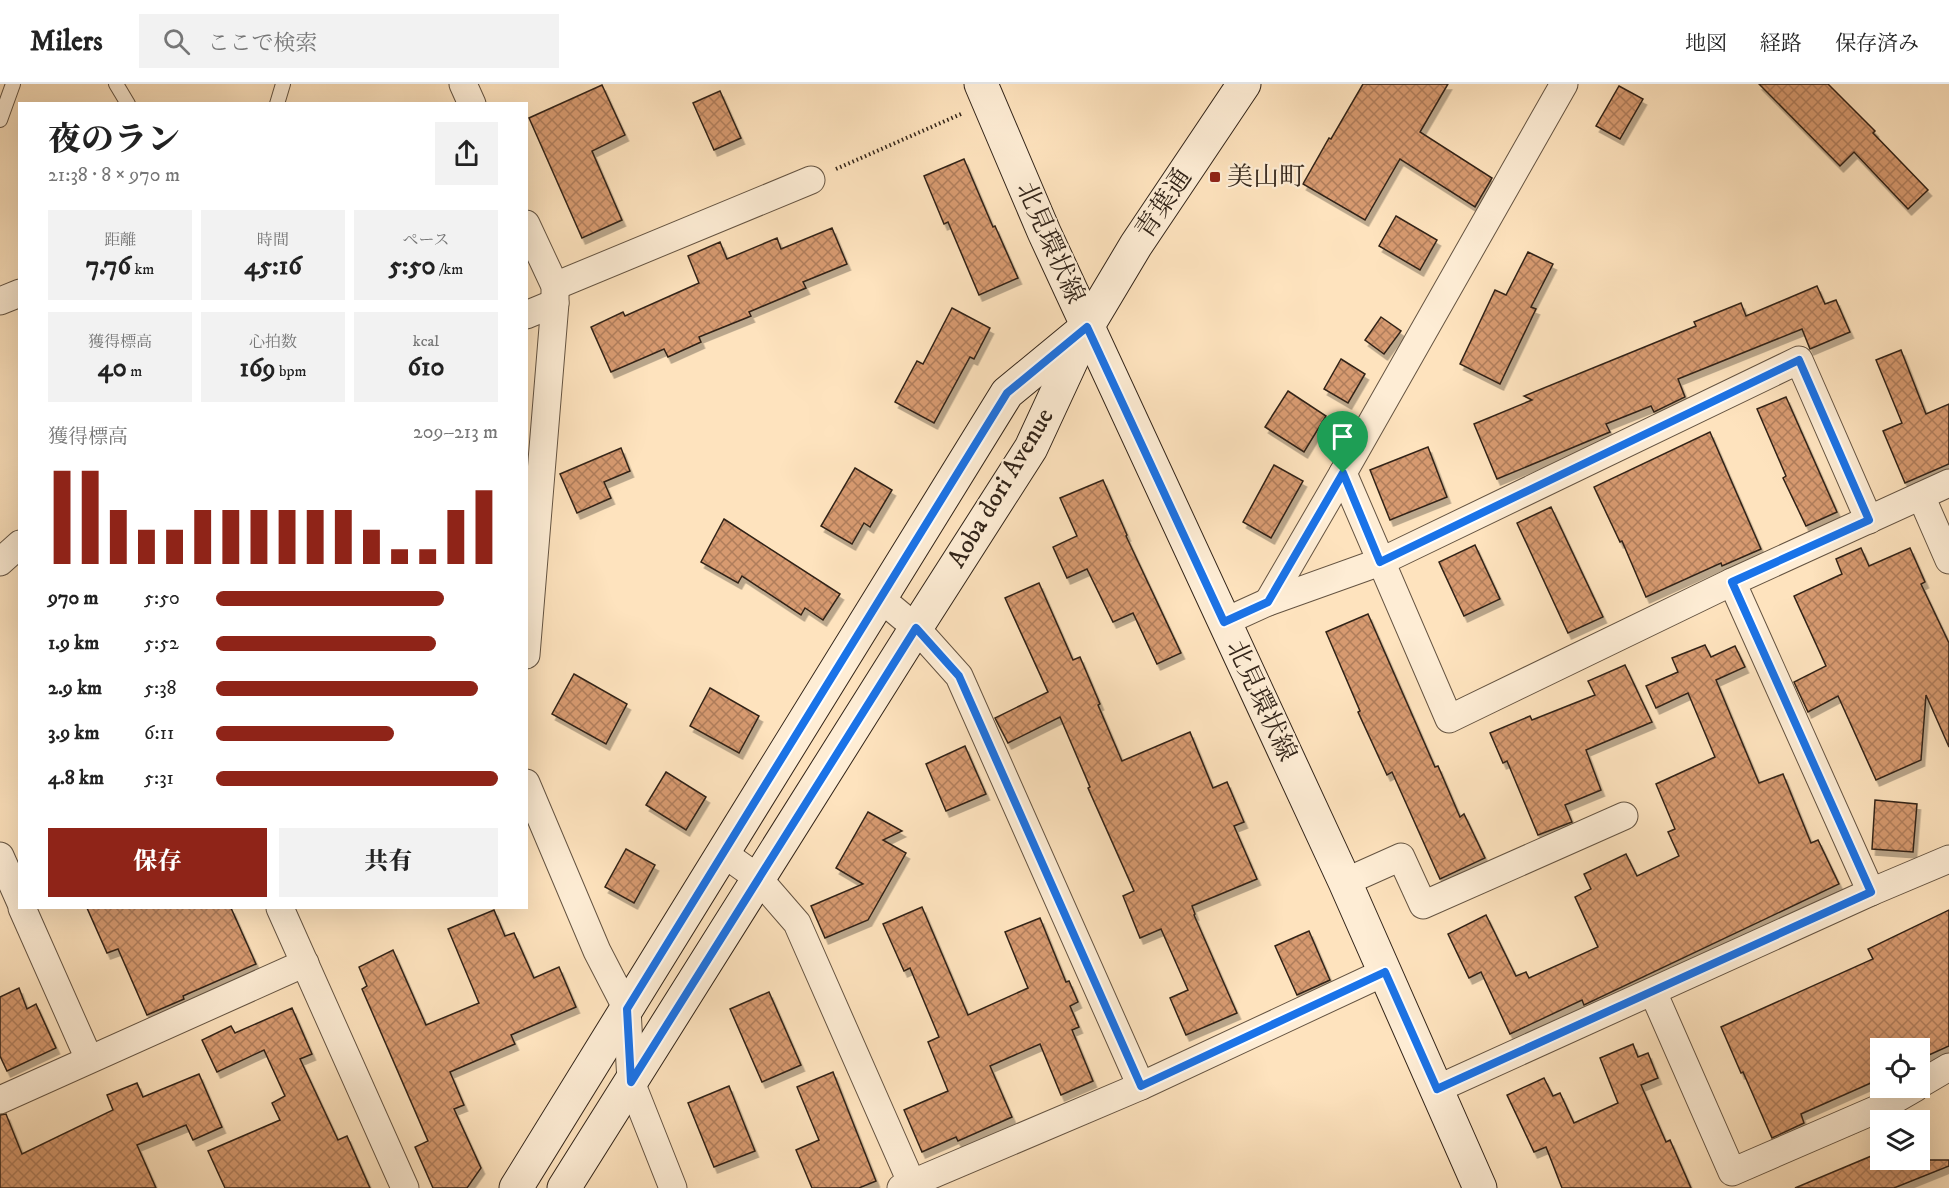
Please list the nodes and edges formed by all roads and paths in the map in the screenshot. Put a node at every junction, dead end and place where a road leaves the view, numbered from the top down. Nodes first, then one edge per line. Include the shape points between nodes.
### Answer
1 (13, 84) edge
2 (116, 84) edge
3 (284, 84) edge
4 (1244, 84) edge
5 (1564, 84) edge
6 (984, 93) edge
7 (127, 102) edge
8 (278, 102) edge
9 (0, 120) edge
10 (811, 180) joint
11 (528, 229) edge
12 (18, 294) edge
13 (555, 295) junction
14 (0, 301) edge
15 (528, 314) edge
16 (1087, 327) junction
17 (1343, 473) junction
18 (1949, 483) edge
19 (533, 496) edge
20 (1921, 496) junction
21 (1869, 520) junction
22 (18, 546) edge
23 (1949, 560) edge
24 (0, 562) edge
25 (1380, 562) junction
26 (1732, 582) junction
27 (880, 598) junction
28 (1268, 602) junction
29 (528, 610) edge
30 (1224, 622) junction
31 (916, 628) junction
32 (528, 788) edge
33 (1624, 816) dead end
34 (723, 853) junction
35 (0, 856) edge
36 (1949, 859) edge
37 (758, 878) junction
38 (1345, 882) junction
39 (1871, 892) junction
40 (18, 896) edge
41 (22, 909) edge
42 (280, 909) edge
43 (304, 963) junction
44 (1385, 972) junction
45 (1653, 992) junction
46 (627, 1009) junction
47 (89, 1059) junction
48 (1949, 1067) edge
49 (1930, 1078) edge
50 (631, 1082) junction
51 (1141, 1086) junction
52 (1437, 1089) junction
53 (1898, 1098) edge
54 (0, 1100) edge
55 (907, 1186) edge
56 (405, 1188) edge
57 (516, 1188) edge
58 (564, 1188) edge
59 (673, 1188) edge
60 (1480, 1188) edge

1 - 9 lane
2 - 7 lane
3 - 8 lane
4 - 16 street, 青葉通 via 1136,245
5 - 17 street
6 - 10 path
6 - 16 street, 北見環状線
10 - 13 street
11 - 13 street
12 - 14 street
13 - 15 street
13 - 19 street
16 - 27 street, Aoba dori Avenue via 1007,393
16 - 30 street, 北見環状線
16 - 31 street, Aoba dori Avenue via 1031,448
17 - 25 street
17 - 28 street
18 - 20 street
19 - 29 street
20 - 21 street
20 - 23 street
21 - 25 street via 1799,360
21 - 26 street
22 - 24 street
25 - 26 street via 1449,719
25 - 28 street
26 - 39 street
27 - 31 street
27 - 34 street, Aoba dori Avenue
28 - 30 street
30 - 38 street, 北見環状線
31 - 37 street, Aoba dori Avenue
31 - 51 street via 959,676
32 - 46 street via 597,951
33 - 38 street via 1423,905 1401,857
34 - 37 street
34 - 46 street, Aoba dori Avenue
35 - 40 street
36 - 39 street
37 - 50 street, Aoba dori Avenue
37 - 55 street via 797,923
38 - 44 street, 北見環状線
39 - 45 street
41 - 47 street
42 - 43 street
43 - 47 street
43 - 56 street
44 - 51 street
44 - 52 street, 北見環状線
45 - 52 street
45 - 53 street via 1732,1172
46 - 50 street
46 - 57 street, Aoba dori Avenue
47 - 54 street
48 - 49 street
50 - 58 street, Aoba dori Avenue
50 - 59 street
51 - 55 street
52 - 60 street, 北見環状線

